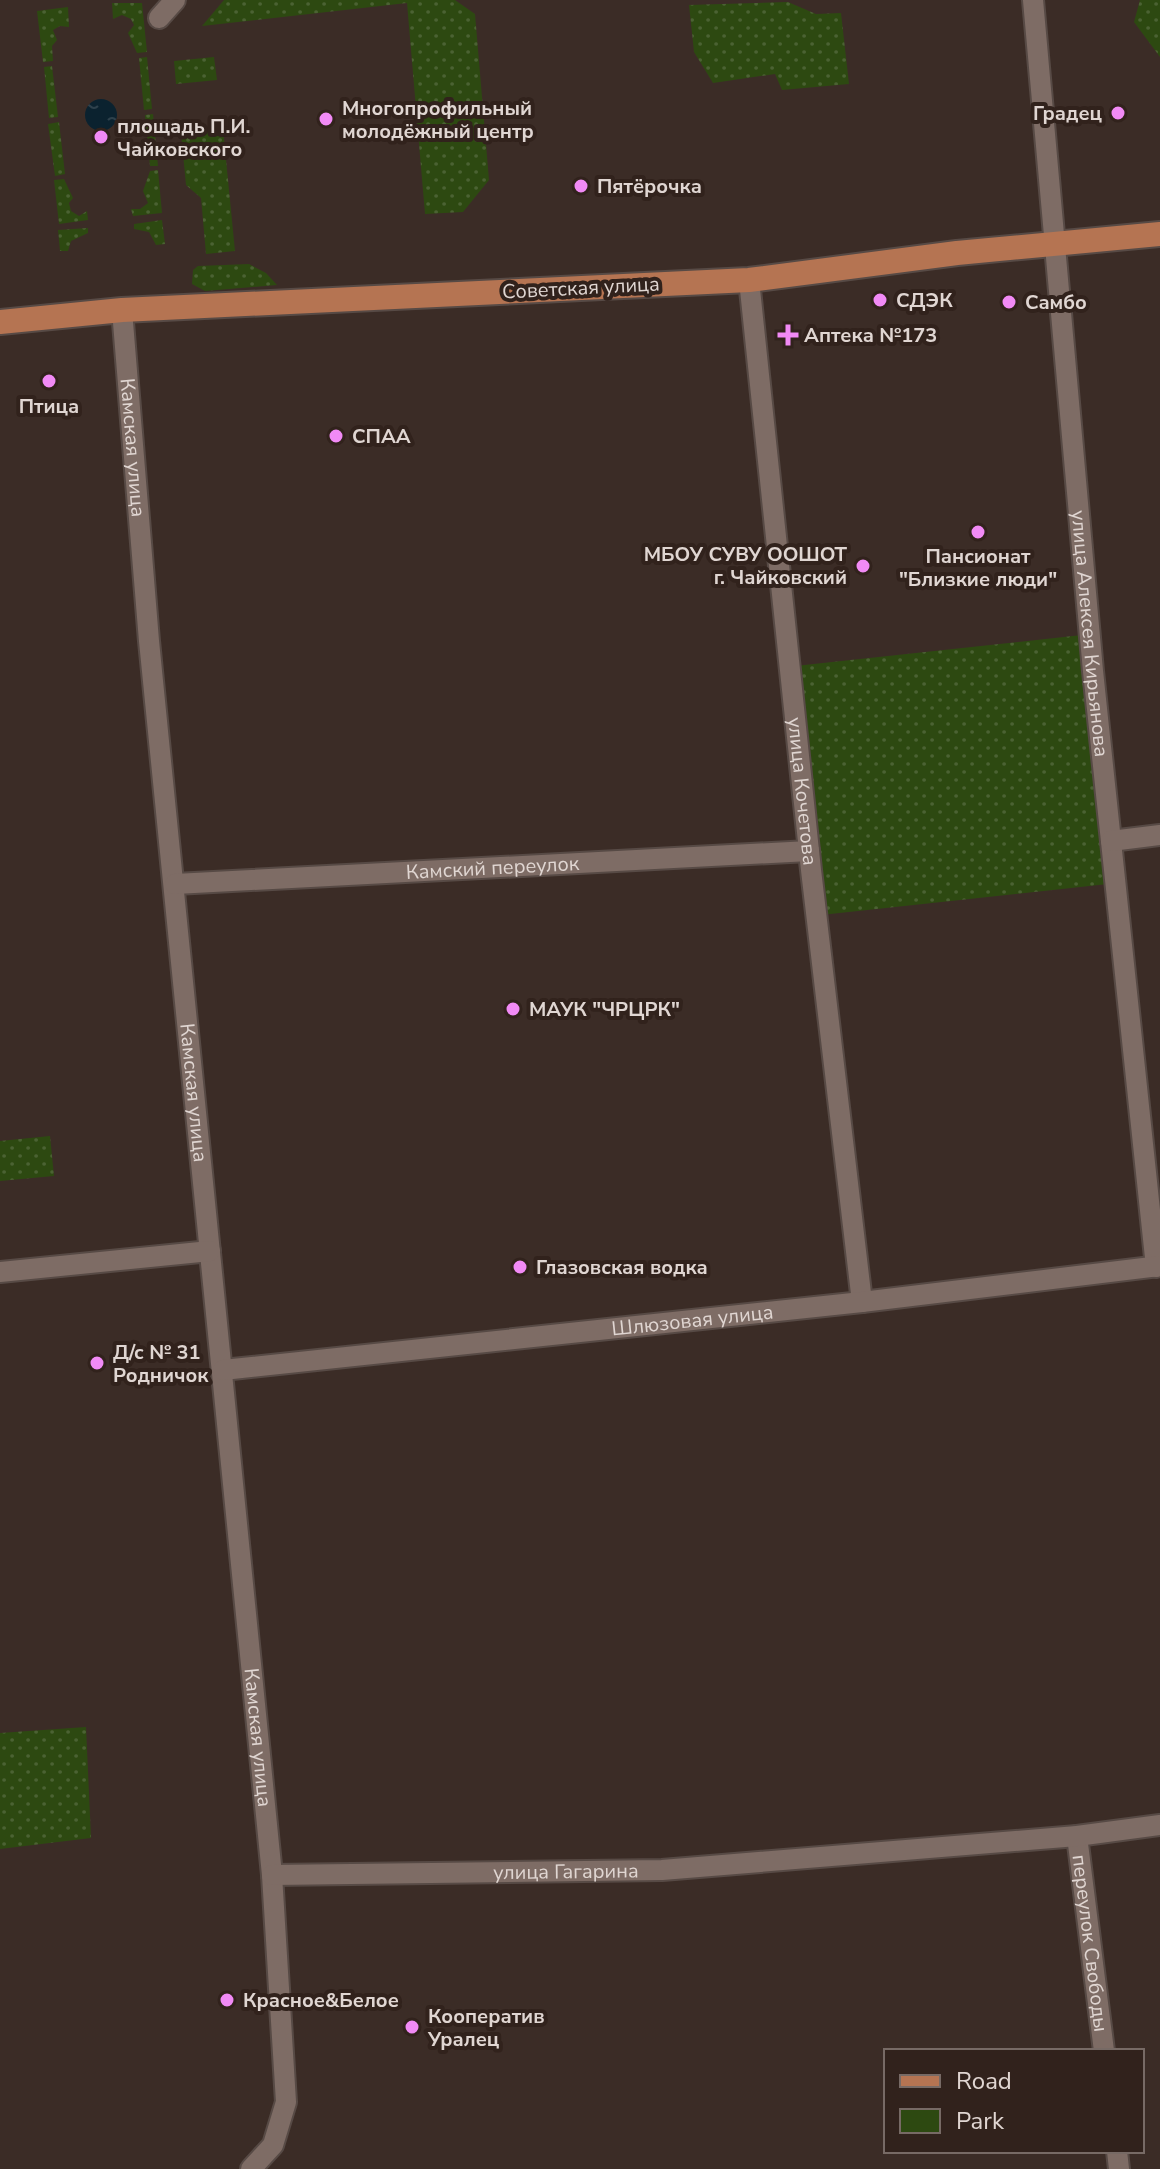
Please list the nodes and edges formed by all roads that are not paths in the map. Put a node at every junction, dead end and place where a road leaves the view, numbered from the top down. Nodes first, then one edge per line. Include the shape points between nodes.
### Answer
1 (175, 0) edge
2 (1033, 0) edge
3 (159, 18) dead end
4 (1160, 234) edge
5 (1054, 246) junction
6 (749, 280) junction
7 (122, 310) junction
8 (0, 322) edge
9 (1160, 835) edge
10 (1111, 841) junction
11 (809, 851) junction
12 (175, 884) junction
13 (210, 1251) junction
14 (1158, 1267) edge
15 (0, 1272) edge
16 (862, 1302) junction
17 (223, 1370) junction
18 (1160, 1825) edge
19 (1077, 1836) junction
20 (272, 1875) junction
21 (1104, 2049) edge
22 (251, 2169) edge

1 - 3 street
2 - 5 street, улица Алексея Кирьянова
4 - 5 main road, Советская улица
5 - 6 main road, Советская улица
5 - 10 street, улица Алексея Кирьянова
6 - 7 main road, Советская улица
6 - 11 street, улица Кочетова
7 - 8 main road, Советская улица
7 - 12 street, Камская улица
9 - 10 street
10 - 14 street, улица Алексея Кирьянова
11 - 12 street, Камский переулок
11 - 16 street, улица Кочетова
12 - 13 street, Камская улица
13 - 15 street
13 - 17 street, Камская улица
14 - 16 street, Шлюзовая улица
16 - 17 street, Шлюзовая улица
17 - 20 street, Камская улица
18 - 19 street, улица Гагарина
19 - 20 street, улица Гагарина via 662,1870
19 - 21 street, переулок Свободы
20 - 22 street via 286,2102 273,2145

